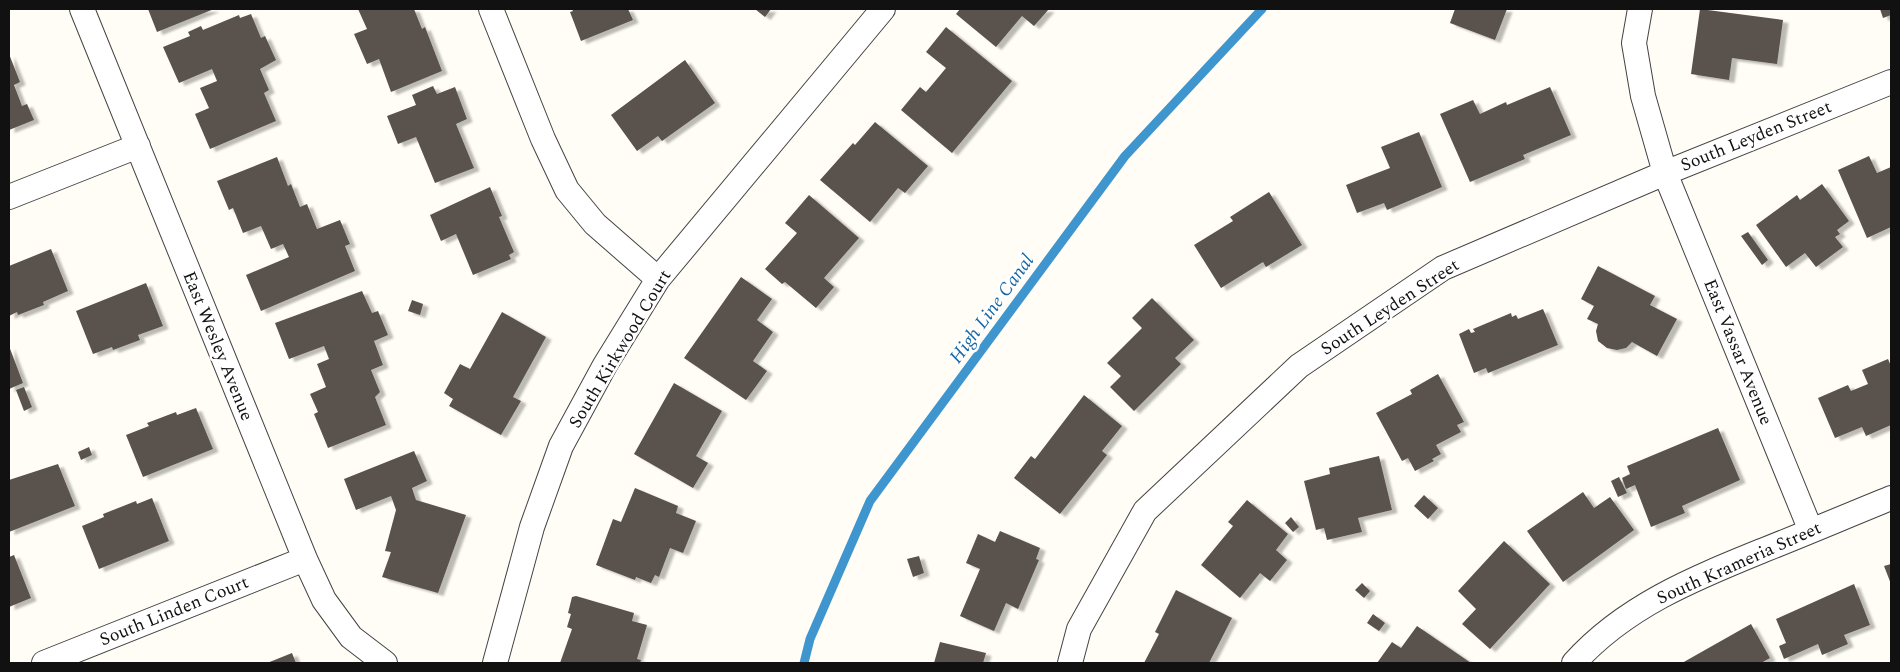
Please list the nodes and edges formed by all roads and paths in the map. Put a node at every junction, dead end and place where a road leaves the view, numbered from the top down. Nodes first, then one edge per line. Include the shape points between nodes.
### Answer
1 (82, 9) edge
2 (491, 9) edge
3 (883, 9) edge
4 (1640, 9) edge
5 (1891, 82) edge
6 (138, 146) junction
7 (1665, 173) junction
8 (9, 197) edge
9 (658, 279) junction
10 (1891, 498) edge
11 (1810, 531) junction
12 (304, 559) junction
13 (44, 663) edge
14 (385, 663) edge
15 (495, 663) edge
16 (1070, 663) edge
17 (1574, 663) edge

1 - 6 street, East Wesley Avenue
2 - 9 street via 543,139 568,190 595,224
3 - 9 street, South Kirkwood Court
4 - 7 street via 1634,43 1644,96
5 - 7 street, South Leyden Street
6 - 8 street
6 - 12 street, East Wesley Avenue
7 - 11 street, East Vassar Avenue
7 - 16 street, South Leyden Street via 1443,268 1299,366 1145,511 1078,629
9 - 15 street, South Kirkwood Court via 605,366 562,446 532,527
10 - 11 street, South Krameria Street
11 - 17 street, South Krameria Street via 1723,566 1651,600 1601,637
12 - 13 street, South Linden Court
12 - 14 street, East Wesley Avenue via 324,600 351,637

